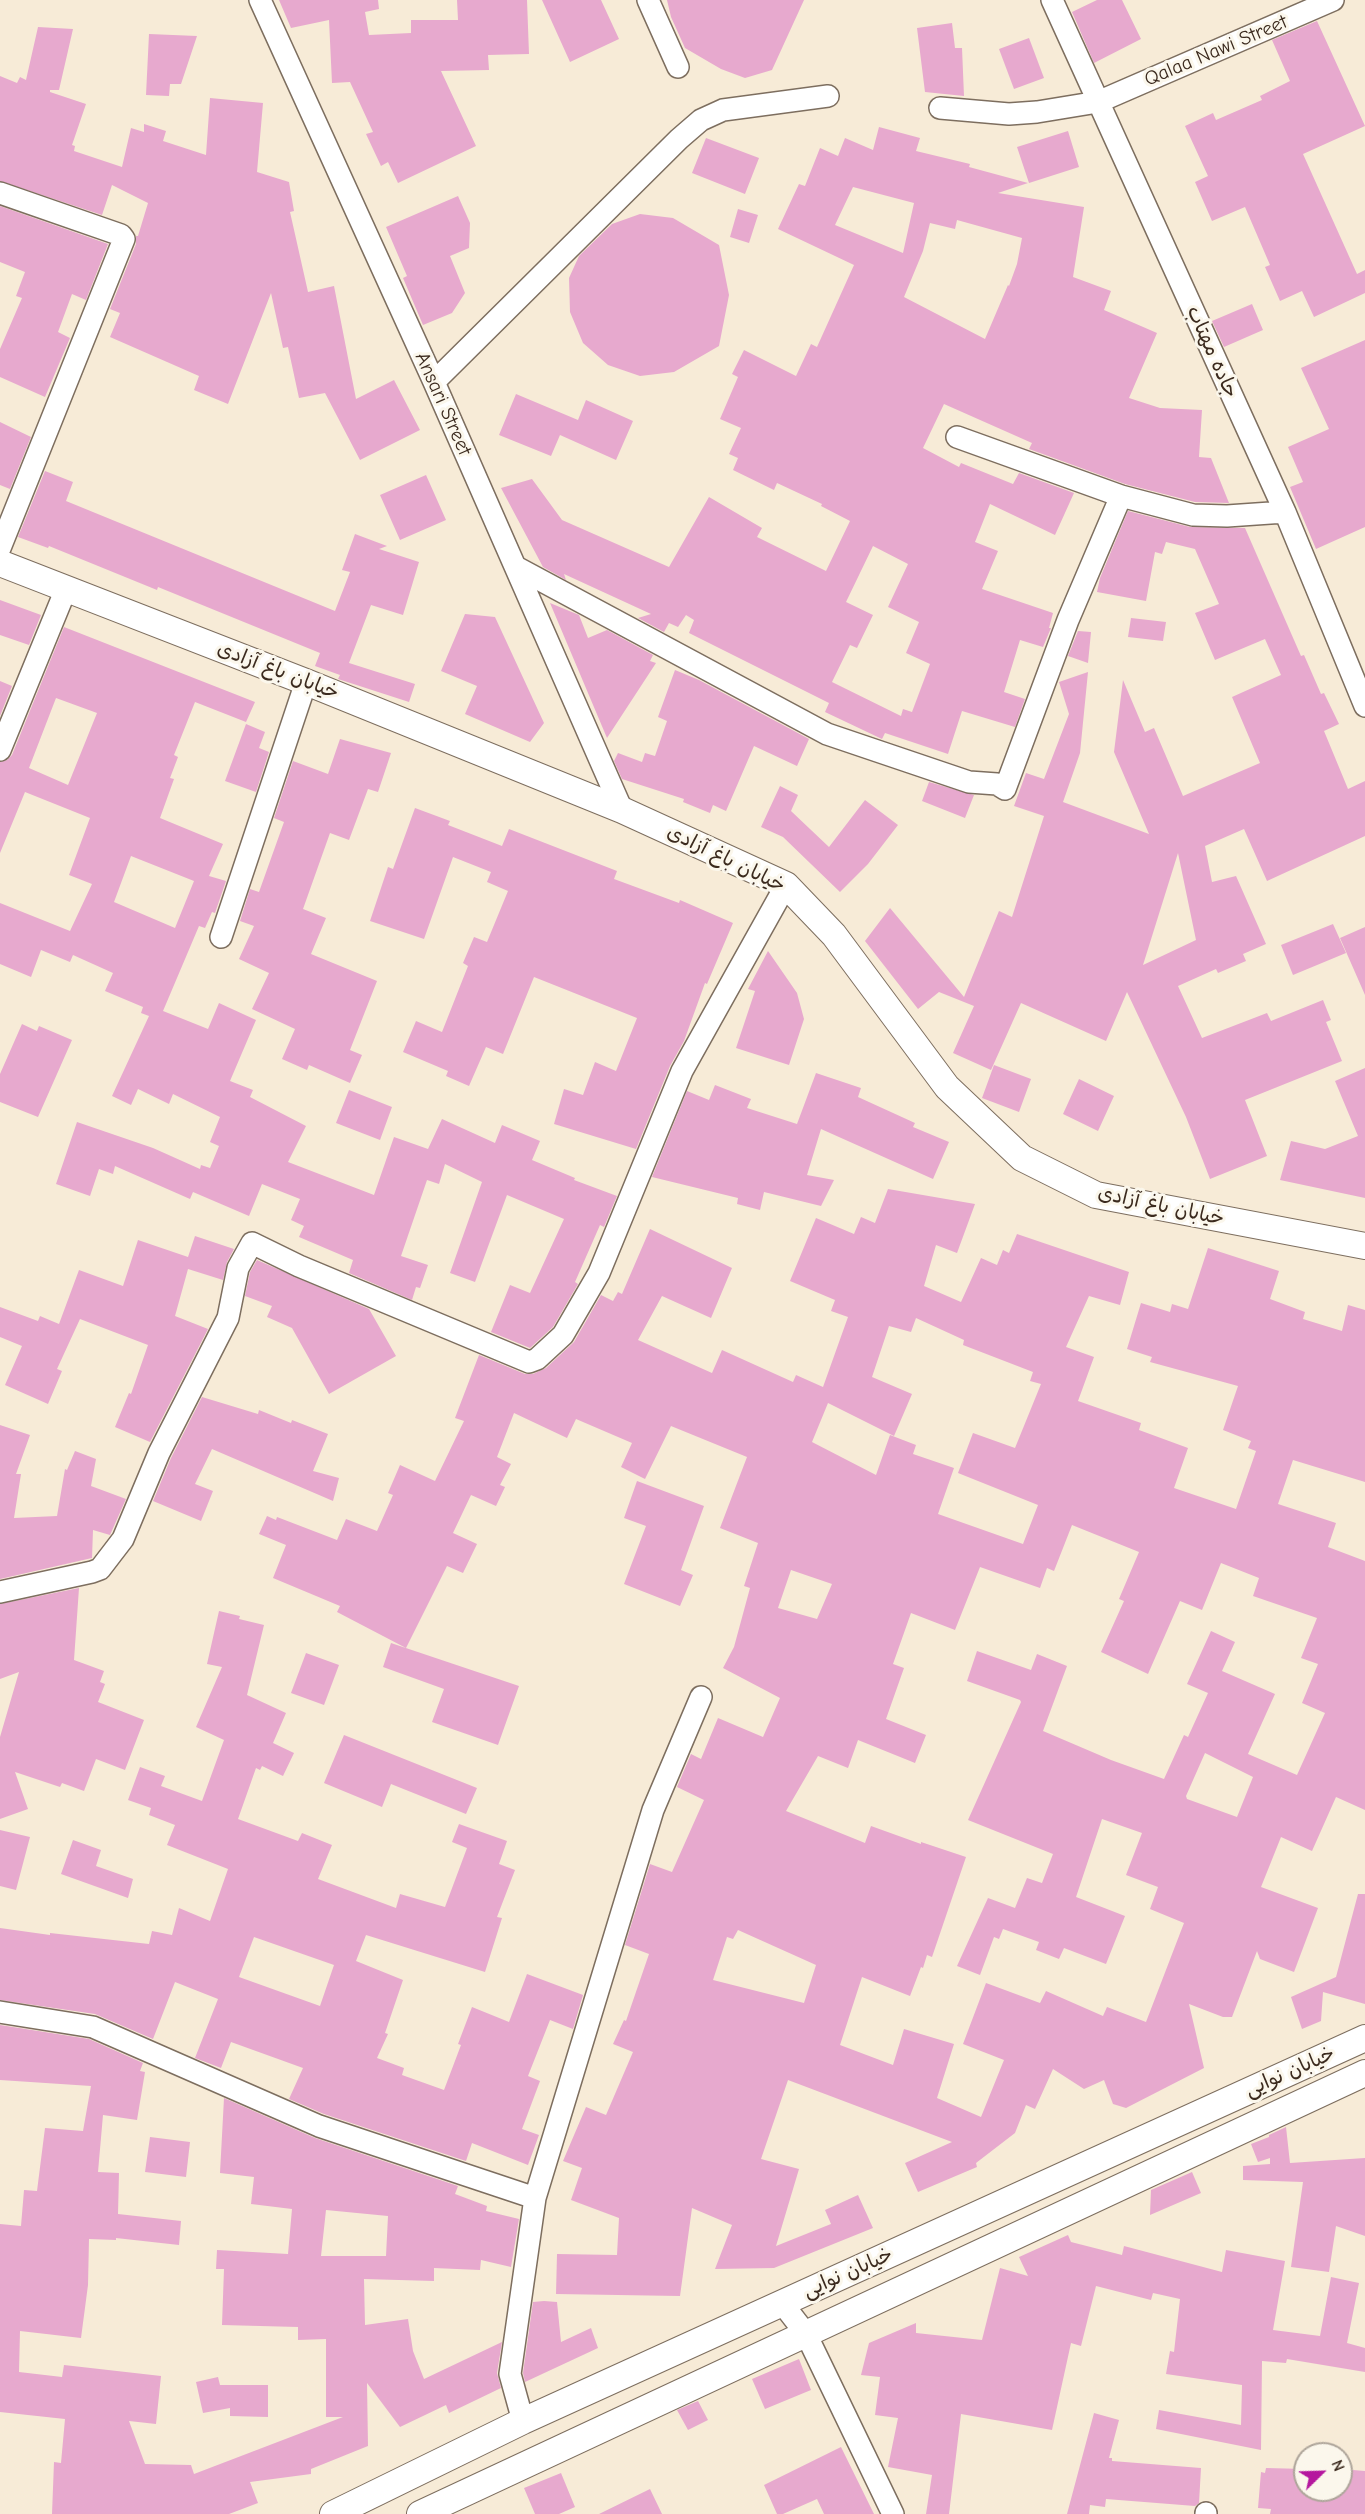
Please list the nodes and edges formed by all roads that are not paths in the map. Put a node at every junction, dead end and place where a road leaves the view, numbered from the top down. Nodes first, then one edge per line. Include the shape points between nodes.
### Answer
1 (260, 0) edge
2 (648, 0) edge
3 (1052, 0) edge
4 (1333, 0) edge
5 (678, 68) dead end
6 (828, 96) dead end
7 (1098, 102) junction
8 (940, 108) dead end
9 (0, 193) edge
10 (434, 382) junction
11 (957, 437) dead end
12 (1121, 496) junction
13 (1285, 512) junction
14 (0, 548) edge
15 (0, 563) edge
16 (516, 567) junction
17 (66, 589) junction
18 (306, 682) junction
19 (1365, 706) edge
20 (0, 750) edge
21 (622, 810) junction
22 (786, 885) junction
23 (221, 937) dead end
24 (1365, 1246) edge
25 (0, 1592) edge
26 (701, 1697) dead end
27 (0, 2012) edge
28 (1365, 2038) edge
29 (1365, 2073) edge
30 (535, 2198) junction
31 (782, 2303) junction
32 (806, 2334) junction
33 (523, 2421) junction
34 (333, 2514) edge
35 (420, 2514) edge
36 (892, 2514) edge

1 - 10 street, Ansari Street
2 - 5 street
3 - 7 street, جاده مهتاب
4 - 7 street, Qalaa Nawi Street
6 - 10 street via 723,110 701,120
7 - 8 street, Qalaa Nawi Street via 1009,114
7 - 13 street, جاده مهتاب
9 - 14 street via 124,239
10 - 16 street, Ansari Street
11 - 12 street
12 - 13 street via 1193,515
12 - 16 street via 1068,620 1005,789 997,784 969,782 827,734
13 - 19 street, جاده مهتاب
15 - 17 street, خیابان باغ آزادی
16 - 21 street, Ansari Street
17 - 18 street, خیابان باغ آزادی
17 - 20 street
18 - 21 street, خیابان باغ آزادی
18 - 23 street
21 - 22 street, خیابان باغ آزادی
22 - 24 street, خیابان باغ آزادی via 834,935 947,1087 1022,1158 1096,1195
22 - 25 street via 682,1071 599,1273 563,1335 537,1359 529,1362 252,1243 238,1268 228,1318 159,1453 123,1539 100,1569
26 - 30 street via 653,1810
27 - 30 street via 93,2027 319,2126
28 - 31 street, خیابان نوایی
29 - 32 street, خیابان نوایی
30 - 33 street via 510,2374
31 - 32 street
31 - 33 street, خیابان نوایی
32 - 35 street, خیابان نوایی
32 - 36 street
33 - 34 street, خیابان نوایی

